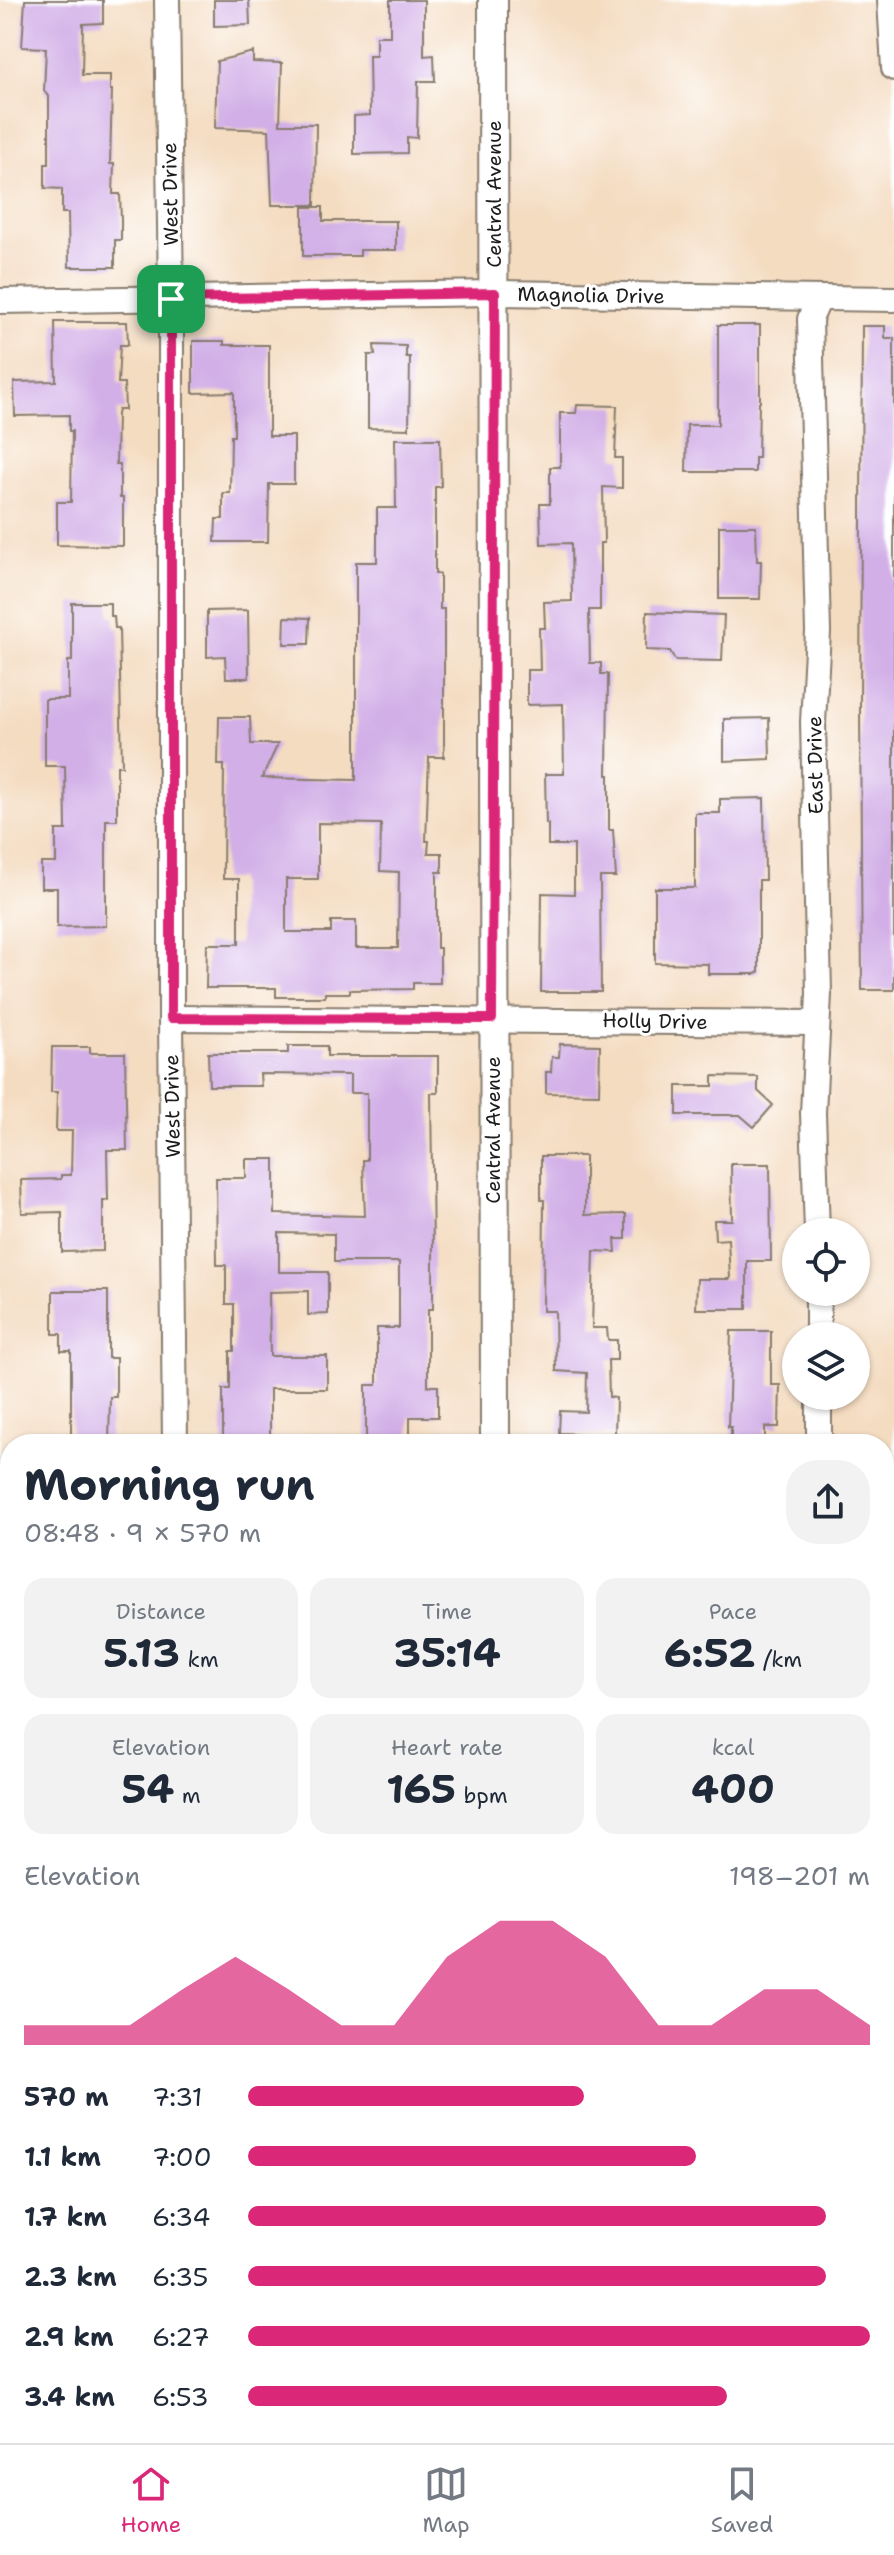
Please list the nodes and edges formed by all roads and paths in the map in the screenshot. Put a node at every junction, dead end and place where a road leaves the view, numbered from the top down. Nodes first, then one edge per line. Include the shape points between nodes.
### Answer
1 (167, 0) edge
2 (493, 0) edge
3 (890, 0) edge
4 (894, 68) edge
5 (495, 293) junction
6 (171, 299) junction
7 (819, 299) junction
8 (894, 299) edge
9 (0, 301) edge
10 (171, 1018) junction
11 (492, 1019) junction
12 (817, 1023) junction
13 (817, 1218) edge
14 (819, 1410) edge
15 (175, 1434) edge
16 (495, 1434) edge
17 (819, 1434) edge

1 - 6 street, West Drive
2 - 5 street, Central Avenue
3 - 4 street
5 - 6 street, Magnolia Drive
5 - 7 street, Magnolia Drive
5 - 11 street, Central Avenue
6 - 9 street, Magnolia Drive
6 - 10 street, West Drive
7 - 8 street, Magnolia Drive
7 - 12 street, East Drive via 810,319 818,632 813,722
10 - 11 street, Holly Drive
10 - 15 street, West Drive
11 - 12 street, Holly Drive
11 - 16 street, Central Avenue
12 - 13 street, East Drive
14 - 17 street

